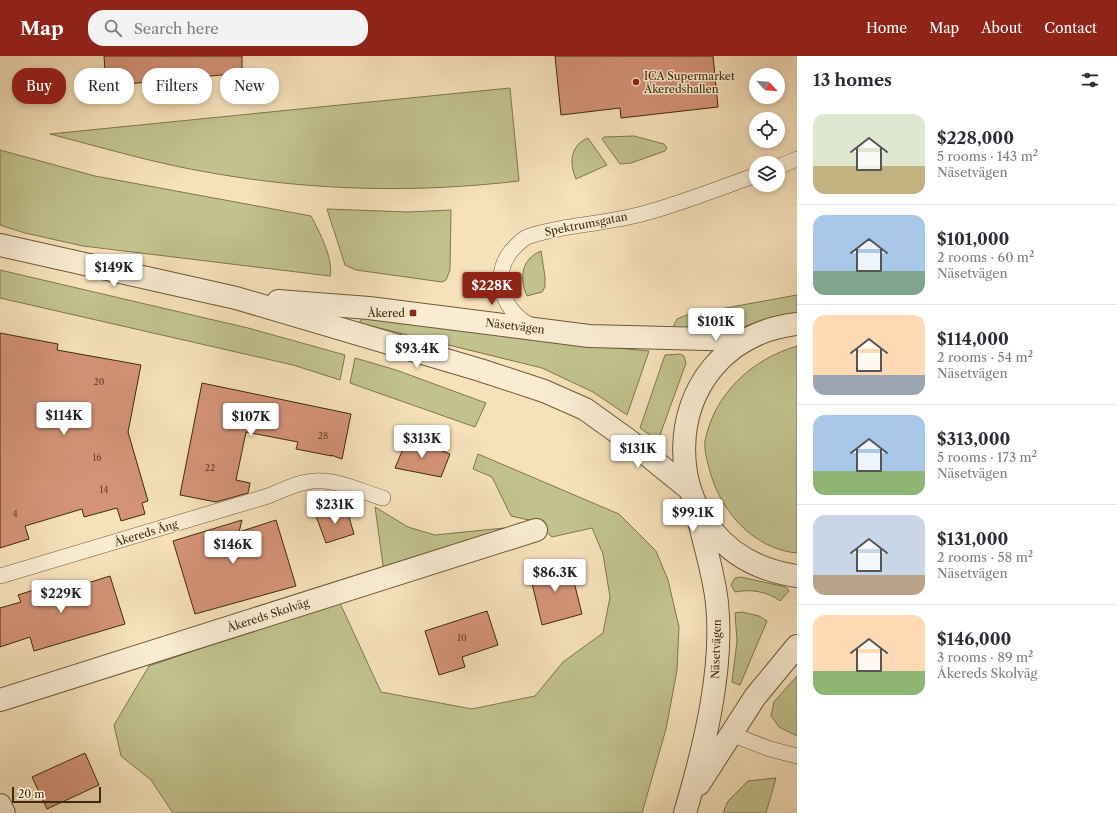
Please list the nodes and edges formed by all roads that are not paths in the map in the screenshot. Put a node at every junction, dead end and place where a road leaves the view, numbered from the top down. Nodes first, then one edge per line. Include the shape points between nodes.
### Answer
1 (797, 159) edge
2 (785, 164) edge
3 (749, 178) edge
4 (0, 245) edge
5 (236, 298) junction
6 (797, 324) edge
7 (537, 329) junction
8 (746, 340) junction
9 (692, 494) junction
10 (383, 498) dead end
11 (536, 530) dead end
12 (0, 576) edge
13 (797, 576) edge
14 (797, 646) edge
15 (0, 700) edge
16 (731, 734) junction
17 (797, 756) edge
18 (0, 805) edge
19 (688, 806) edge
20 (4, 813) edge

1 - 2 lane
3 - 7 lane, Spektrumsgatan via 638,215 526,237 508,255 501,287 511,311 521,321
4 - 5 street, Näsetvägen
5 - 7 street, Näsetvägen via 369,308
5 - 9 street, Näsetvägen via 544,391 585,409 631,442
6 - 8 street, Näsetvägen via 775,328
7 - 8 street, Näsetvägen via 589,336
8 - 9 street, Näsetvägen via 708,374 692,405 687,421 684,455
9 - 13 street, Näsetvägen via 711,530 737,553 768,569
9 - 19 street, Näsetvägen via 716,595 718,641 715,691
10 - 12 lane, Åkereds Äng via 320,480 306,482 268,496
11 - 15 street, Åkereds Skolväg
14 - 16 street, Näsetvägen via 755,697
16 - 17 lane
16 - 19 street, Näsetvägen
18 - 20 street

